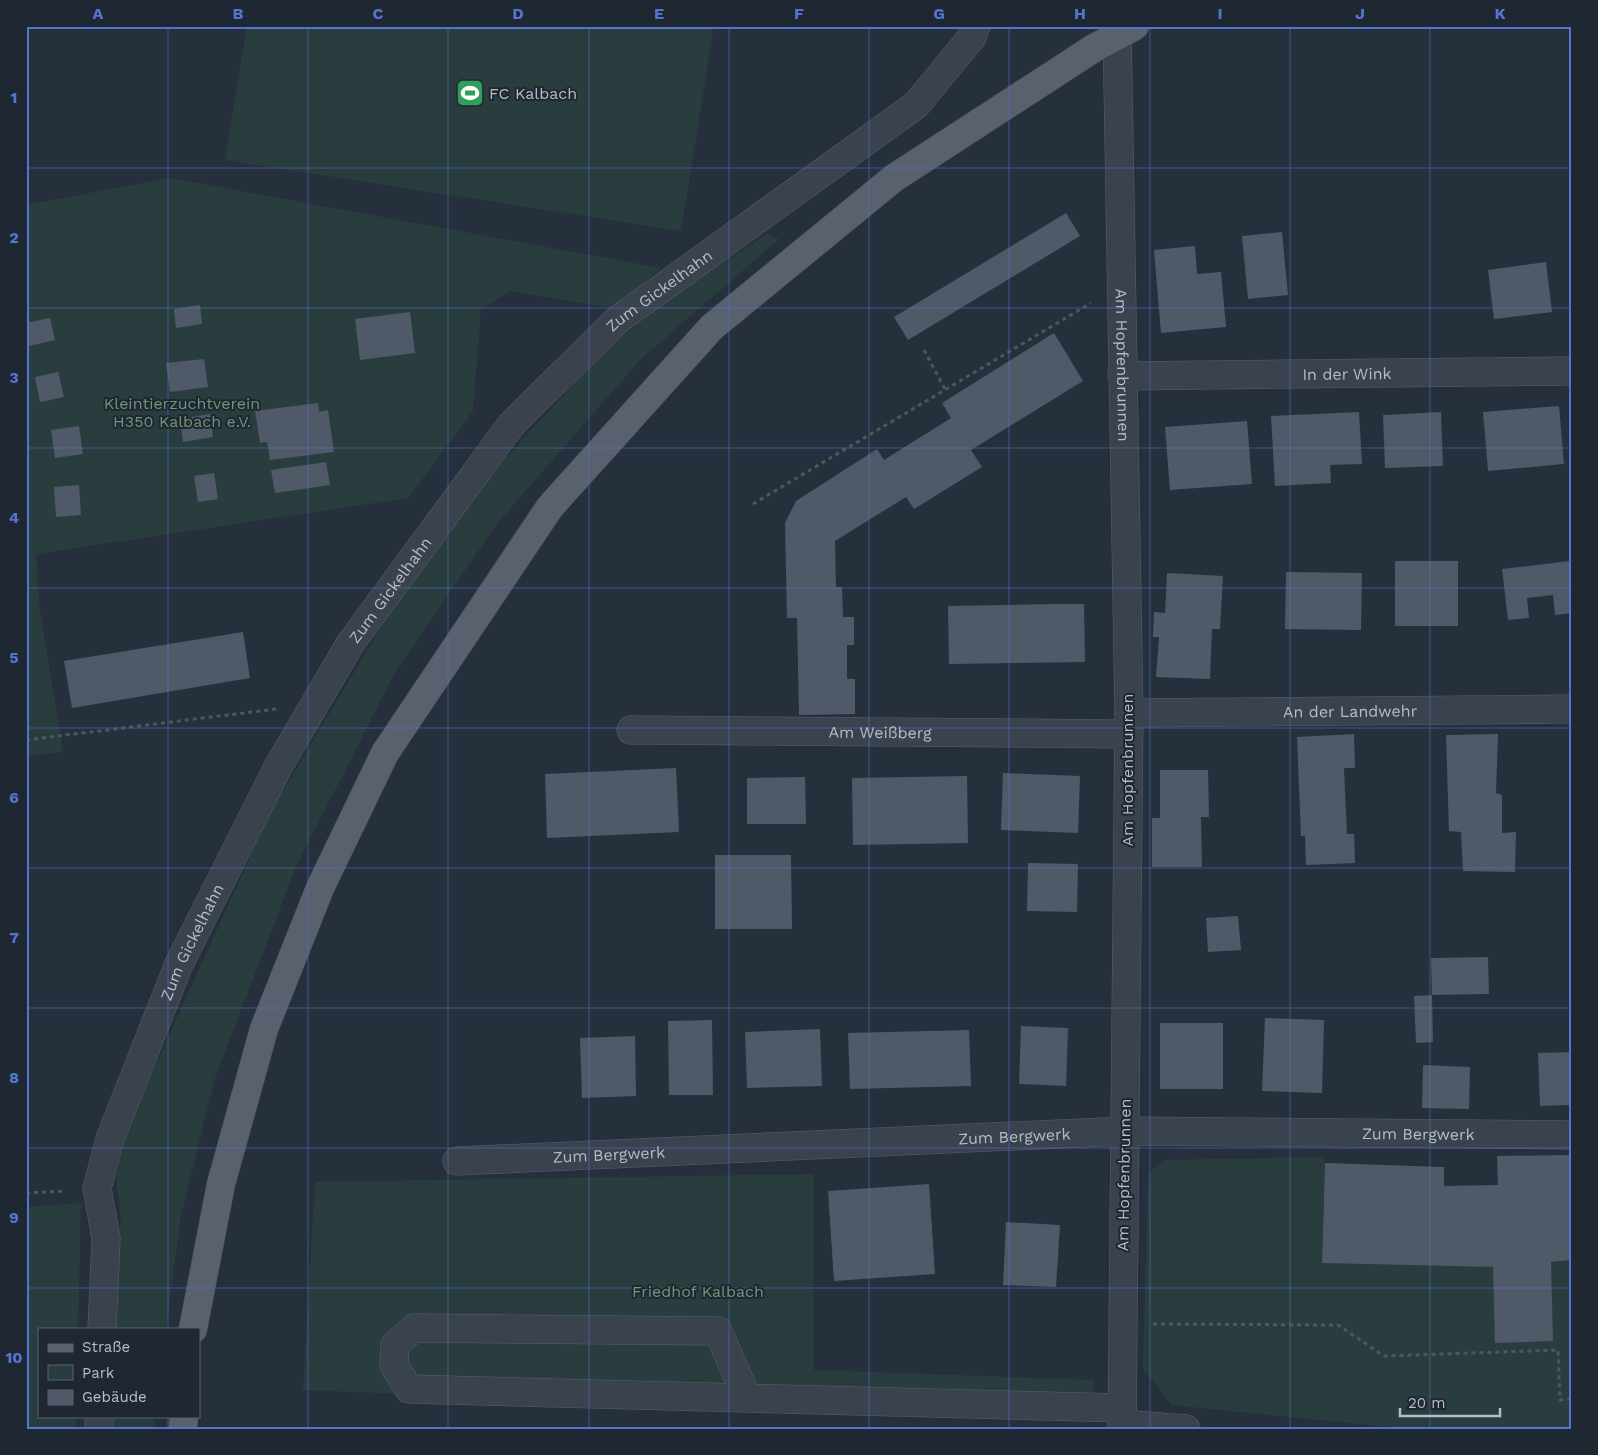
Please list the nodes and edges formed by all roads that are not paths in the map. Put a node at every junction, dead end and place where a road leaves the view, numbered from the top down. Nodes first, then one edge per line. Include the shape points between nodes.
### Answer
1 (1117, 26) edge
2 (1135, 26) edge
3 (974, 32) edge
4 (1572, 371) edge
5 (1122, 376) junction
6 (1572, 709) edge
7 (1128, 724) junction
8 (631, 730) dead end
9 (1124, 1131) junction
10 (1572, 1135) edge
11 (457, 1161) dead end
12 (102, 1328) edge
13 (193, 1328) edge
14 (747, 1398) junction
15 (1122, 1420) edge
16 (1186, 1429) edge

1 - 5 street, Am Hopfenbrunnen
2 - 13 main road, bridge via 1094,48 894,178 712,327 550,507 385,753 320,888 264,1029 221,1184
3 - 12 street, Zum Gickelhahn via 916,105 616,321 510,425 350,644 278,767 179,964 112,1136 97,1188 106,1238
4 - 5 street, In der Wink
5 - 7 street, Am Hopfenbrunnen
6 - 7 street, An der Landwehr
7 - 8 street, Am Weißberg
7 - 9 street, Am Hopfenbrunnen
9 - 10 street, Zum Bergwerk
9 - 11 street, Zum Bergwerk
9 - 15 street, Am Hopfenbrunnen
14 - 14 street via 409,1389 394,1365 395,1346 414,1328 718,1331
14 - 15 street
15 - 16 street

